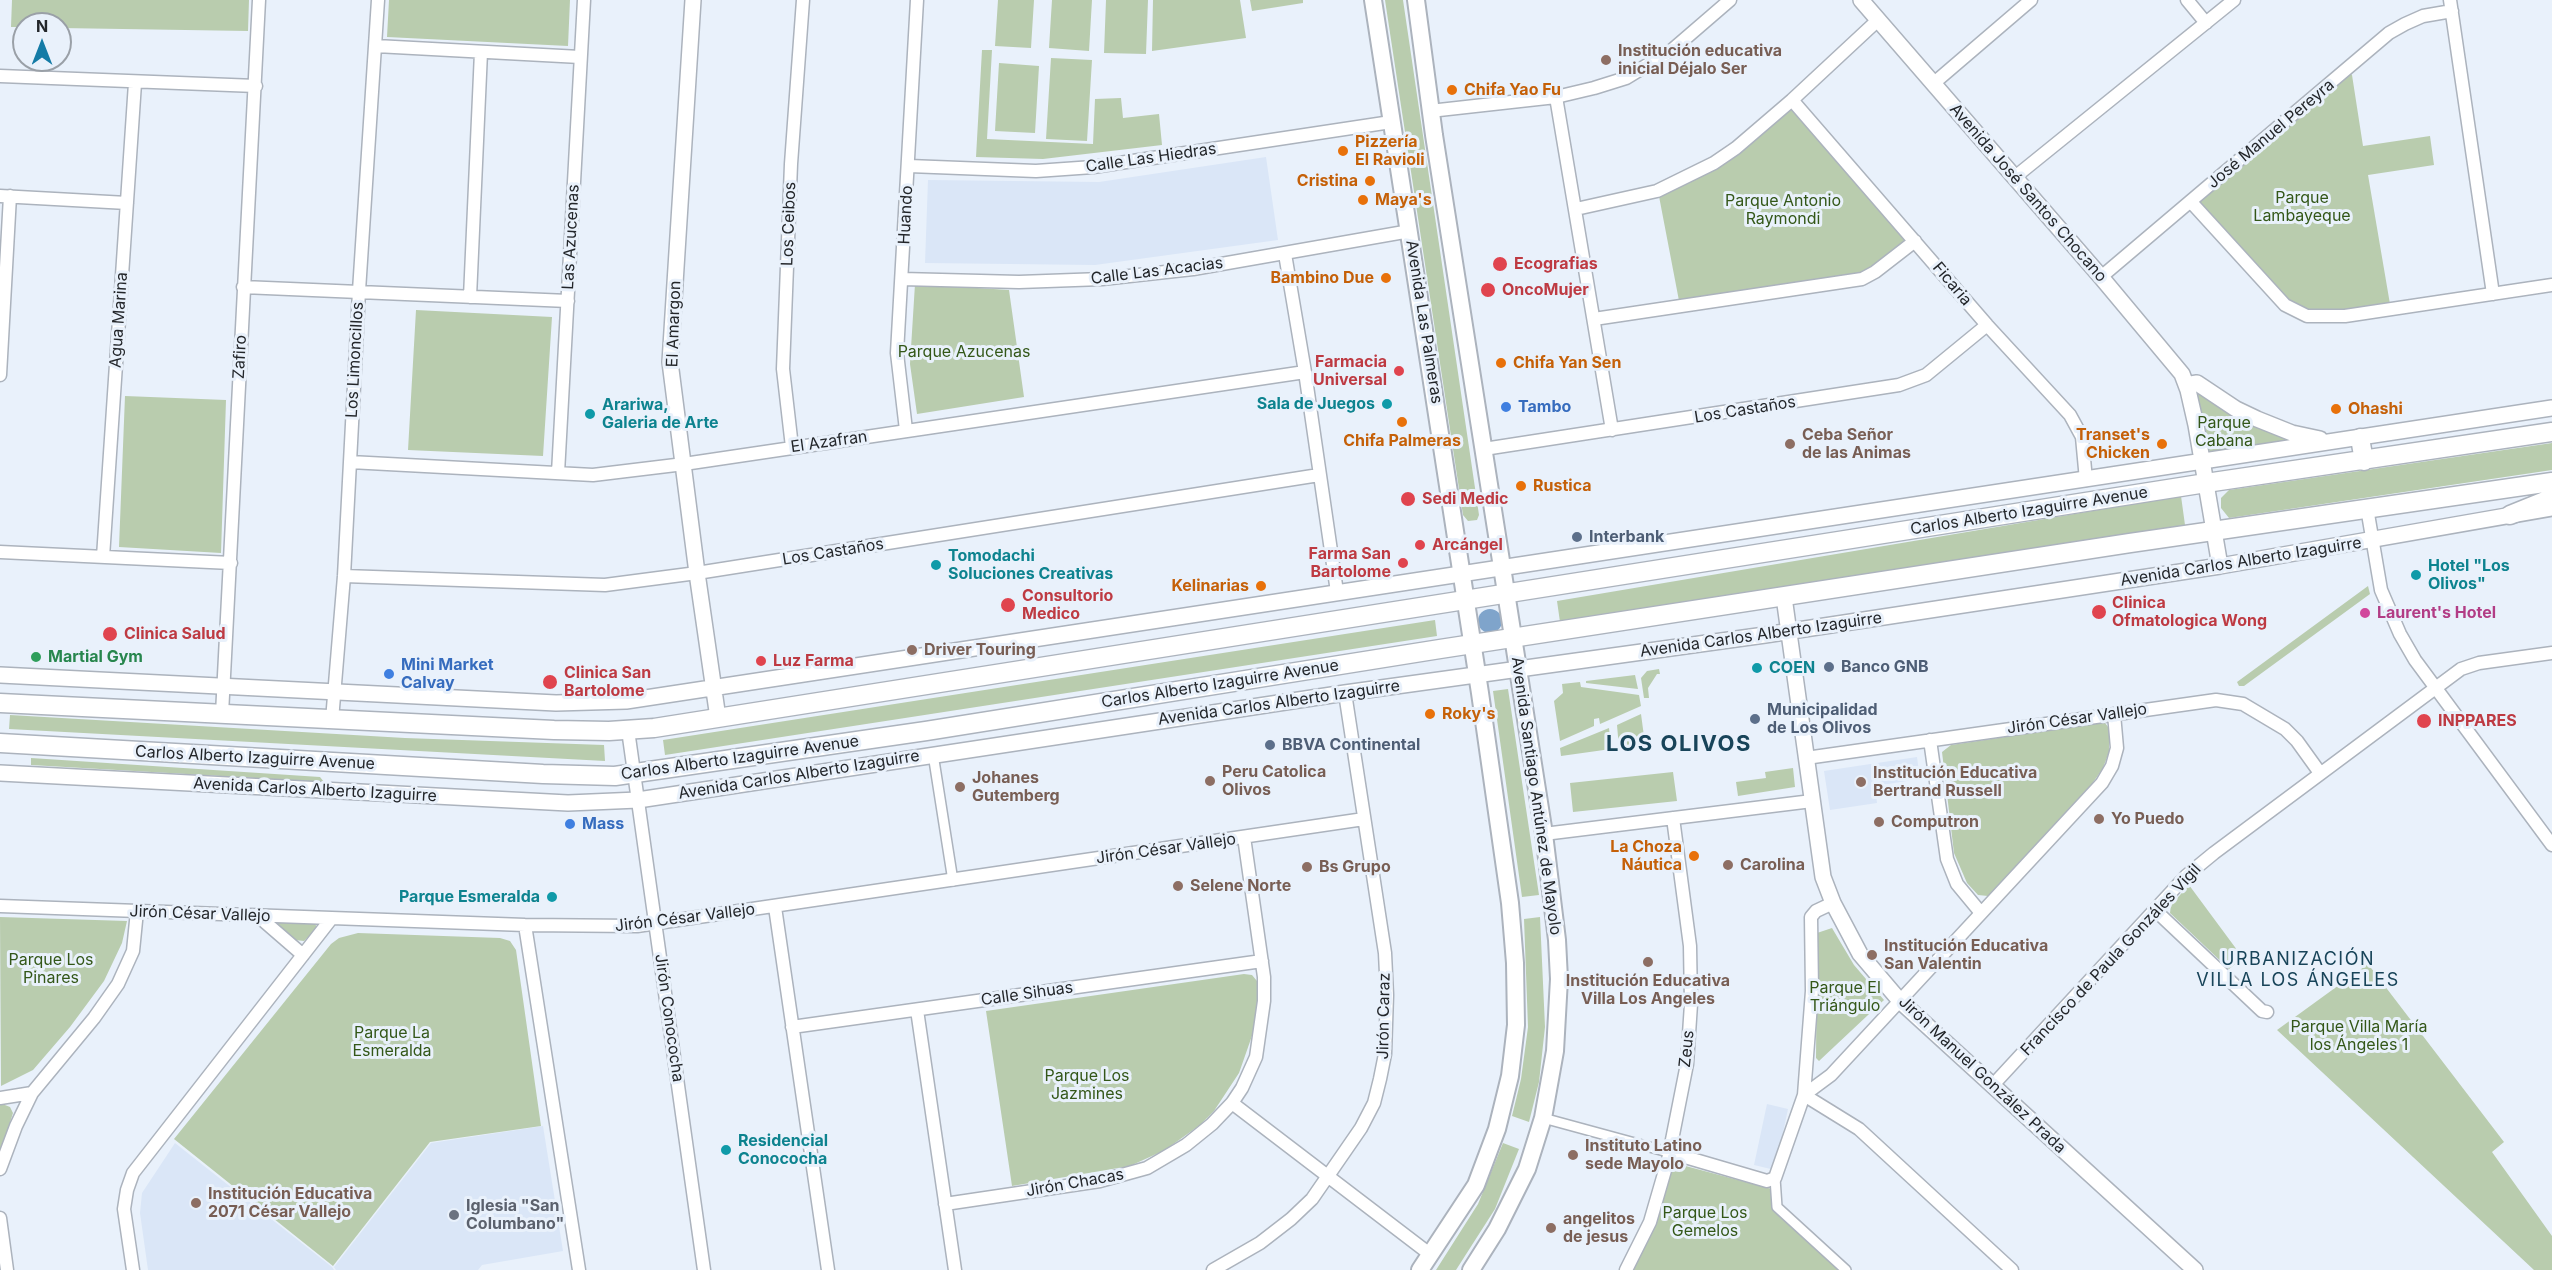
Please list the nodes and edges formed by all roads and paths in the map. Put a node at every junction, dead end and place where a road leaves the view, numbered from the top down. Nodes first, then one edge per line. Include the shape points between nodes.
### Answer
1 (259, 0) edge
2 (378, 0) edge
3 (584, 0) edge
4 (693, 0) edge
5 (803, 0) edge
6 (917, 0) edge
7 (1373, 0) edge
8 (1417, 0) edge
9 (1730, 0) edge
10 (1861, 0) edge
11 (2030, 0) edge
12 (2187, 0) edge
13 (2234, 0) edge
14 (2451, 6) edge
15 (1878, 20) junction
16 (2206, 23) junction
17 (376, 46) junction
18 (481, 52) junction
19 (580, 57) junction
20 (0, 76) edge
21 (135, 83) junction
22 (1934, 83) junction
23 (256, 86) junction
24 (1556, 97) junction
25 (1792, 100) junction
26 (1430, 111) junction
27 (1391, 122) junction
28 (909, 166) junction
29 (2015, 177) junction
30 (5, 196) edge
31 (2191, 202) junction
32 (127, 203) junction
33 (1576, 209) junction
34 (1410, 231) junction
35 (1915, 240) junction
36 (1285, 254) junction
37 (2101, 277) junction
38 (902, 279) junction
39 (2552, 285) edge
40 (243, 287) junction
41 (359, 291) junction
42 (2493, 294) junction
43 (470, 297) junction
44 (568, 301) junction
45 (2, 317) edge
46 (1594, 319) junction
47 (1987, 325) junction
48 (1305, 372) junction
49 (0, 375) edge
50 (2188, 390) junction
51 (2552, 408) edge
52 (906, 430) junction
53 (1612, 430) junction
54 (2552, 432) edge
55 (2360, 438) junction
56 (2338, 441) junction
57 (792, 447) junction
58 (1484, 449) junction
59 (2364, 460) junction
60 (2202, 461) junction
61 (350, 462) junction
62 (684, 464) junction
63 (558, 473) junction
64 (1319, 475) junction
65 (2086, 480) junction
66 (2552, 482) edge
67 (2206, 483) junction
68 (2552, 498) edge
69 (2367, 508) junction
70 (2552, 508) edge
71 (2510, 514) junction
72 (2215, 531) junction
73 (2373, 541) junction
74 (0, 552) edge
75 (103, 557) junction
76 (231, 563) junction
77 (2220, 566) junction
78 (1503, 567) junction
79 (697, 573) junction
80 (1462, 574) junction
81 (344, 576) junction
82 (1337, 592) junction
83 (1507, 593) junction
84 (1784, 597) junction
85 (1466, 599) junction
86 (1789, 632) junction
87 (1514, 638) junction
88 (1472, 644) junction
89 (2552, 652) edge
90 (1518, 669) junction
91 (1477, 674) junction
92 (0, 675) edge
93 (224, 685) junction
94 (2435, 687) junction
95 (334, 690) junction
96 (713, 690) junction
97 (1345, 693) junction
98 (0, 703) edge
99 (222, 714) junction
100 (2114, 714) junction
101 (718, 718) junction
102 (332, 720) junction
103 (628, 730) junction
104 (1930, 740) junction
105 (0, 743) edge
106 (933, 754) junction
107 (1806, 758) junction
108 (0, 773) edge
109 (2320, 773) junction
110 (635, 774) junction
111 (638, 800) junction
112 (1812, 801) junction
113 (1673, 818) junction
114 (1364, 819) junction
115 (1544, 834) junction
116 (1244, 837) junction
117 (2552, 845) edge
118 (953, 881) junction
119 (1833, 903) junction
120 (0, 906) edge
121 (775, 907) junction
122 (137, 911) junction
123 (2156, 911) junction
124 (1981, 913) junction
125 (258, 916) junction
126 (331, 919) junction
127 (656, 924) junction
128 (525, 925) junction
129 (303, 955) junction
130 (1262, 961) junction
131 (1900, 1001) junction
132 (916, 1010) junction
133 (2267, 1012) dead end
134 (792, 1028) junction
135 (1993, 1085) junction
136 (32, 1093) junction
137 (1804, 1095) junction
138 (0, 1098) edge
139 (1232, 1103) junction
140 (1544, 1118) junction
141 (1668, 1152) junction
142 (0, 1169) edge
143 (1328, 1178) junction
144 (1776, 1178) junction
145 (945, 1204) junction
146 (0, 1218) edge
147 (1431, 1255) junction
148 (2188, 1268) edge
149 (7, 1270) edge
150 (133, 1270) edge
151 (579, 1270) edge
152 (704, 1270) edge
153 (828, 1270) edge
154 (955, 1270) edge
155 (1213, 1270) edge
156 (1420, 1270) edge
157 (1471, 1270) edge
158 (1626, 1270) edge
159 (1846, 1270) edge
160 (2012, 1270) edge

1 - 23 street, Zafiro
2 - 17 street, Los Limoncillos
3 - 19 street, Las Azucenas
4 - 62 street, El Amargon via 670,362
5 - 57 street, Los Ceibos via 791,164 783,369
6 - 28 street, Huando
7 - 27 main road, Avenida Las Palmeras
8 - 26 main road
9 - 24 street via 1672,50 1639,71 1610,84
10 - 15 street, Avenida José Santos Chocano
11 - 22 street
12 - 16 street
13 - 16 street
14 - 31 street, José Manuel Pereyra via 2389,33
14 - 42 street
15 - 22 street, Avenida José Santos Chocano
15 - 25 street
16 - 29 street
17 - 18 street
17 - 41 street, Los Limoncillos
18 - 19 street
18 - 43 street
19 - 44 street, Las Azucenas
20 - 21 street
21 - 23 street
21 - 32 street, Agua Marina
22 - 29 street, Avenida José Santos Chocano
23 - 40 street, Zafiro
24 - 26 street
24 - 33 street
25 - 33 street via 1737,148 1689,176 1658,191
25 - 35 street, Ficaria
26 - 58 main road
27 - 28 street, Calle Las Hiedras via 1093,167 1024,171
27 - 34 main road, Avenida Las Palmeras
28 - 38 street, Huando
29 - 37 street, Avenida José Santos Chocano
30 - 32 street
30 - 45 street
31 - 37 street, José Manuel Pereyra
31 - 42 street via 2285,305 2301,315 2345,316
32 - 75 street, Agua Marina
33 - 46 street
34 - 36 street, Calle Las Acacias
34 - 80 main road, Avenida Las Palmeras
35 - 46 street via 1862,279
35 - 47 street, Ficaria
36 - 38 street, Calle Las Acacias via 1102,279
36 - 48 street
37 - 50 street, Avenida José Santos Chocano via 2175,364
38 - 52 street, Huando via 897,353
39 - 42 street
40 - 41 street
40 - 76 street, Zafiro
41 - 43 street
41 - 61 street, Los Limoncillos
43 - 44 street
44 - 63 street, Las Azucenas
45 - 49 street
46 - 53 street
47 - 53 street, Los Castaños via 1926,375 1899,385
47 - 65 street, Ficaria via 2077,426 2082,437
48 - 52 street, El Azafran
48 - 64 street
50 - 56 street via 2196,383 2235,409 2274,427 2304,437
50 - 60 street, Avenida José Santos Chocano
51 - 55 street
52 - 57 street, El Azafran
53 - 58 street, Los Castaños
54 - 59 main road, Carlos Alberto Izaguirre Avenue
55 - 56 street
55 - 59 main road
56 - 60 street
57 - 62 street, El Azafran
58 - 78 main road
59 - 67 main road, Carlos Alberto Izaguirre Avenue
60 - 65 street
60 - 67 street, Avenida José Santos Chocano
61 - 63 street, El Azafran
61 - 81 street, Los Limoncillos
62 - 63 street, El Azafran via 593,475
62 - 79 street, El Amargon
64 - 79 street, Los Castaños
64 - 82 street
65 - 78 street
66 - 69 main road
67 - 72 street, Avenida José Santos Chocano
67 - 83 main road, Carlos Alberto Izaguirre Avenue
68 - 71 main road
69 - 72 main road
69 - 73 street
70 - 71 street, Avenida Carlos Alberto Izaguirre
71 - 73 street, Avenida Carlos Alberto Izaguirre
72 - 77 street, Avenida José Santos Chocano
72 - 84 main road
73 - 77 street, Avenida Carlos Alberto Izaguirre
73 - 94 street via 2389,612
74 - 75 street
75 - 76 street
76 - 93 street, Zafiro
77 - 86 street, Avenida Carlos Alberto Izaguirre
78 - 80 street
78 - 83 main road
79 - 81 street, Los Castaños via 605,585
79 - 96 street, El Amargon
80 - 82 street
80 - 85 main road, Avenida Las Palmeras
81 - 95 street, Los Limoncillos
82 - 96 street
83 - 85 main road
83 - 87 main road, Avenida Santiago Antúnez de Mayolo
84 - 86 street, Jirón Manuel González Prada
84 - 87 main road
85 - 88 main road, Avenida Las Palmeras
85 - 101 main road
86 - 90 street, Avenida Carlos Alberto Izaguirre
86 - 107 street, Jirón Manuel González Prada
87 - 88 main road
87 - 90 main road, Avenida Santiago Antúnez de Mayolo
88 - 91 main road
88 - 110 main road, Carlos Alberto Izaguirre Avenue
89 - 94 street, Francisco de Paula Gonzáles Vigil via 2472,664
90 - 91 street, Avenida Carlos Alberto Izaguirre
90 - 115 main road, Avenida Santiago Antúnez de Mayolo
91 - 97 street, Avenida Carlos Alberto Izaguirre
91 - 147 main road via 1510,903 1516,1025 1510,1076 1497,1129 1476,1185
92 - 93 street
93 - 95 street
93 - 99 street, Zafiro
94 - 109 street, Francisco de Paula Gonzáles Vigil
94 - 117 street
95 - 96 street via 606,703
95 - 102 street, Los Limoncillos
96 - 101 street, El Amargon
97 - 106 street, Avenida Carlos Alberto Izaguirre
97 - 114 street, Jirón Caraz
98 - 99 main road
99 - 102 main road
100 - 104 street, Jirón César Vallejo
100 - 109 street, Jirón César Vallejo via 2216,700 2243,704 2285,729
100 - 124 street via 2116,748 2108,775
101 - 103 main road
102 - 103 main road
103 - 110 street, Jirón Conococha
104 - 107 street, Jirón César Vallejo
104 - 124 street via 1947,859 1957,884
105 - 110 main road, Carlos Alberto Izaguirre Avenue via 543,774
106 - 111 street, Avenida Carlos Alberto Izaguirre
106 - 118 street
107 - 112 street, Jirón Manuel González Prada
108 - 111 street, Avenida Carlos Alberto Izaguirre via 568,803
109 - 123 street, Francisco de Paula Gonzáles Vigil via 2186,876
110 - 111 street, Jirón Conococha
111 - 127 street, Jirón Conococha
112 - 113 street
112 - 119 street, Jirón Manuel González Prada via 1821,864
113 - 115 street
113 - 141 street, Zeus via 1690,946 1691,1004 1687,1064
114 - 116 street, Jirón César Vallejo
114 - 143 street, Jirón Caraz via 1384,953 1385,1054 1374,1103
115 - 140 main road, Avenida Santiago Antúnez de Mayolo via 1559,979 1555,1051
116 - 118 street, Jirón César Vallejo
116 - 130 street, Jirón Chacas
118 - 121 street, Jirón César Vallejo
119 - 131 street, Jirón Manuel González Prada via 1860,954
119 - 137 street via 1810,917 1812,991
120 - 122 street, Jirón César Vallejo
121 - 127 street, Jirón César Vallejo
121 - 134 street
122 - 125 street, Jirón César Vallejo
122 - 136 street via 133,951 118,984
123 - 133 street
123 - 135 street, Francisco de Paula Gonzáles Vigil
124 - 131 street
125 - 126 street, Jirón César Vallejo
125 - 129 street
126 - 128 street, Jirón César Vallejo
126 - 129 street
127 - 128 street, Jirón César Vallejo
127 - 152 street, Jirón Conococha
128 - 151 street
129 - 150 street via 133,1173 124,1209
130 - 132 street, Calle Sihuas
130 - 139 street, Jirón Chacas via 1260,1042 1249,1074
131 - 135 street, Jirón Manuel González Prada
131 - 137 street via 1831,1075
132 - 134 street, Calle Sihuas
132 - 145 street
134 - 153 street
135 - 148 street, Jirón Manuel González Prada
136 - 138 street
136 - 142 street
137 - 144 street
137 - 160 street via 1859,1129
139 - 143 street
139 - 145 street, Jirón Chacas via 1186,1145 1139,1171 1100,1181
140 - 141 street
140 - 157 main road, Avenida Santiago Antúnez de Mayolo via 1527,1169
141 - 144 street via 1767,1181
141 - 158 street, Zeus via 1650,1222
143 - 147 street
143 - 155 street, Jirón Caraz via 1285,1224
144 - 159 street via 1777,1207
145 - 154 street
146 - 149 street
147 - 156 main road

